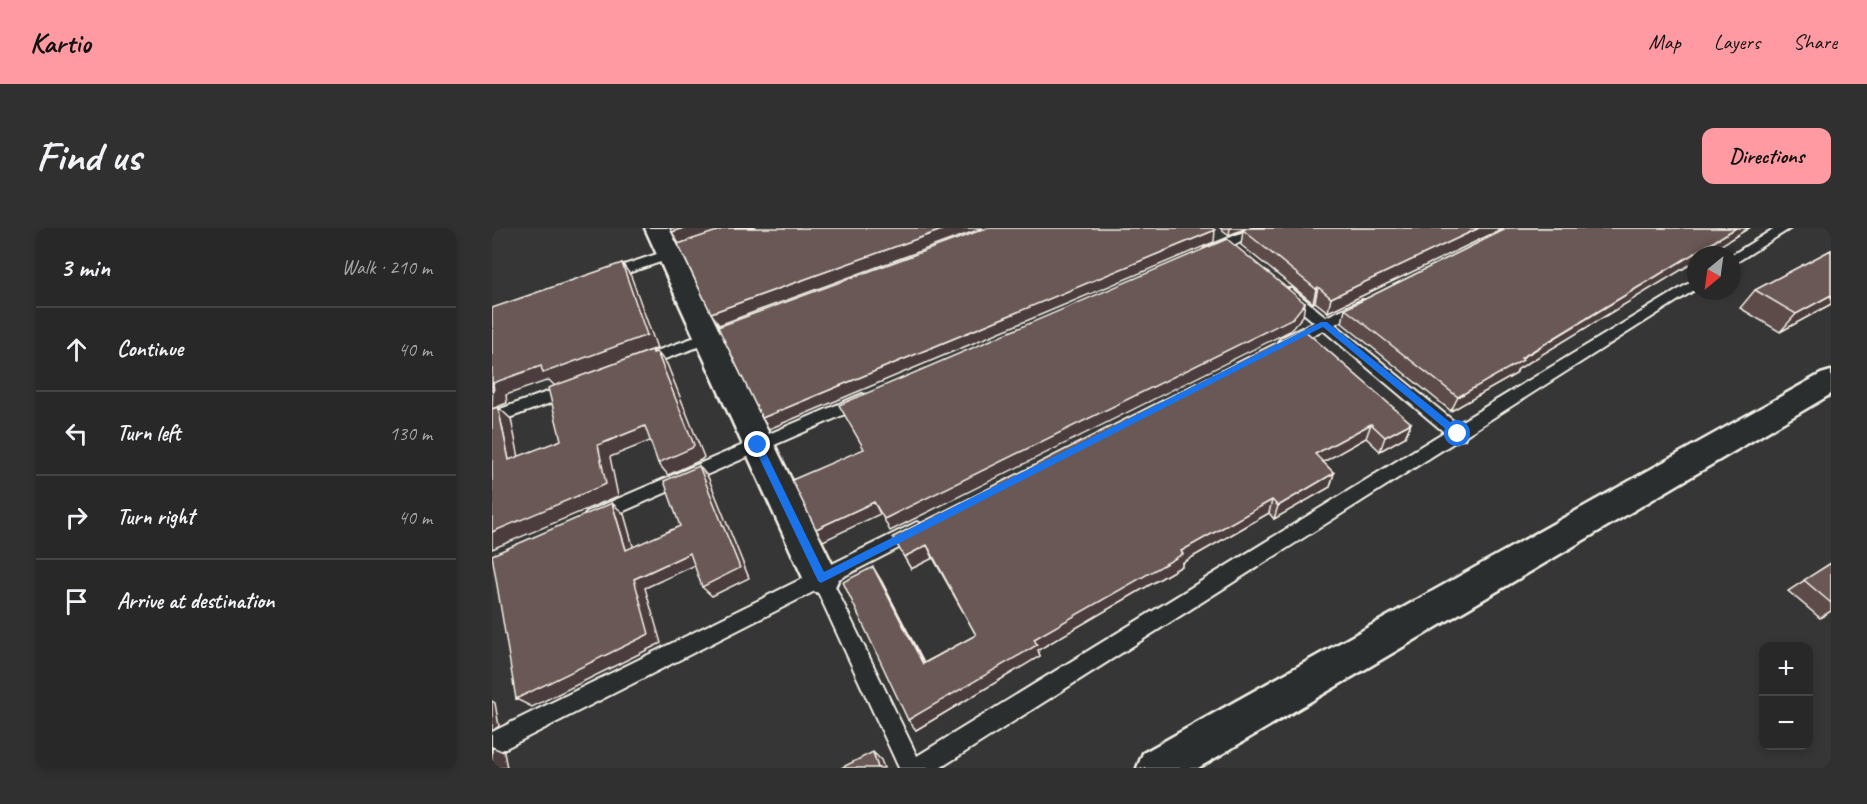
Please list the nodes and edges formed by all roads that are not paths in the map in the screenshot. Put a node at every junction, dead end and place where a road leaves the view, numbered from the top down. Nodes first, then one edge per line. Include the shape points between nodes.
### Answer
1 (748, 228) edge
2 (1264, 228) edge
3 (1760, 228) edge
4 (1778, 231) edge
5 (1215, 233) edge
6 (663, 241) edge
7 (1228, 243) junction
8 (1741, 255) edge
9 (1195, 257) edge
10 (1245, 258) edge
11 (592, 280) edge
12 (1271, 280) edge
13 (1687, 289) edge
14 (1385, 293) edge
15 (1324, 323) junction
16 (718, 334) junction
17 (1270, 351) edge
18 (621, 370) edge
19 (1831, 381) edge
20 (589, 382) edge
21 (878, 394) edge
22 (492, 418) edge
23 (1458, 434) junction
24 (758, 445) junction
25 (577, 524) edge
26 (928, 524) edge
27 (821, 578) junction
28 (492, 744) edge
29 (911, 768) edge
30 (919, 768) edge
31 (1158, 768) edge

1 - 6 lane
2 - 7 lane
3 - 4 lane
4 - 8 lane
5 - 7 lane
6 - 11 lane
6 - 16 main road
7 - 9 lane
7 - 10 lane
12 - 15 lane
13 - 23 lane
14 - 15 lane
15 - 17 lane
15 - 23 lane
16 - 18 lane
16 - 24 main road
19 - 31 main road
20 - 22 lane
21 - 24 lane
23 - 30 lane
24 - 25 lane
24 - 27 main road
26 - 27 lane
27 - 28 lane
27 - 29 lane

